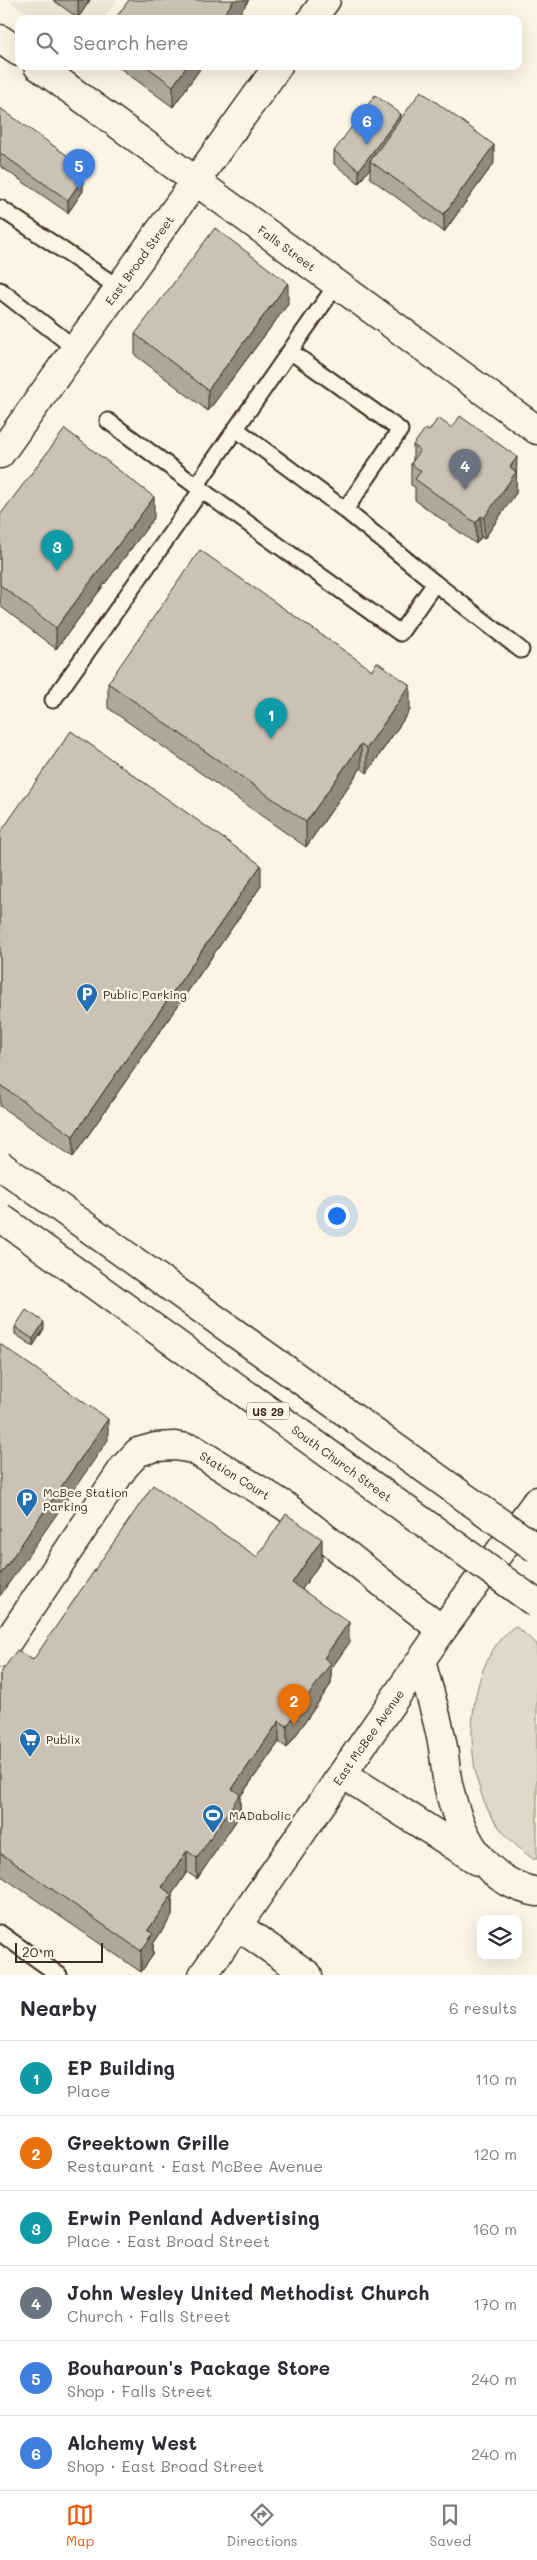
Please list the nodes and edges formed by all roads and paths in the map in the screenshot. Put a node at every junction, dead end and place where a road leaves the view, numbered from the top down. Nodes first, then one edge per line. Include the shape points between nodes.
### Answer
1 (326, 0) edge
2 (315, 15) edge
3 (0, 39) edge
4 (15, 49) edge
5 (43, 70) edge
6 (275, 70) edge
7 (196, 182) junction
8 (0, 208) edge
9 (337, 284) junction
10 (119, 288) junction
11 (0, 290) edge
12 (75, 348) junction
13 (290, 351) junction
14 (108, 420) dead end
15 (236, 429) junction
16 (537, 430) edge
17 (0, 454) edge
18 (198, 488) junction
19 (345, 510) junction
20 (435, 584) junction
21 (521, 650) dead end
22 (53, 700) dead end
23 (0, 1165) edge
24 (0, 1217) edge
25 (537, 1501) edge
26 (537, 1549) edge
27 (537, 1604) edge
28 (442, 1630) junction
29 (0, 1653) edge
30 (421, 1661) junction
31 (343, 1774) junction
32 (486, 1866) junction
33 (537, 1892) edge
34 (238, 1926) junction
35 (0, 1933) edge
36 (59, 1975) edge
37 (203, 1975) edge
38 (308, 1975) edge

1 - 2 street
3 - 4 street
5 - 7 street, Falls Street
6 - 7 street, East Broad Street
7 - 9 street, Falls Street
7 - 10 street, East Broad Street
8 - 10 lane
9 - 13 lane
9 - 16 street, Falls Street
10 - 12 street, East Broad Street
11 - 12 lane
12 - 17 street, East Broad Street
13 - 15 lane
13 - 19 lane via 400,430
14 - 18 lane
15 - 18 lane
15 - 19 lane
18 - 20 lane via 400,633
18 - 22 lane
19 - 20 lane
20 - 21 lane
23 - 26 street, bridge
24 - 27 street, South Church Street / US 29, bridge
25 - 28 street, East McBee Avenue
28 - 29 street, Station Court via 285,1506 193,1449 156,1447 138,1452 124,1467
28 - 30 street, East McBee Avenue
30 - 31 street, East McBee Avenue
30 - 32 street via 442,1740 448,1785 469,1843
31 - 32 street
31 - 34 street, East McBee Avenue
32 - 33 street via 524,1889
34 - 37 street, East McBee Avenue
34 - 38 street
35 - 36 lane

